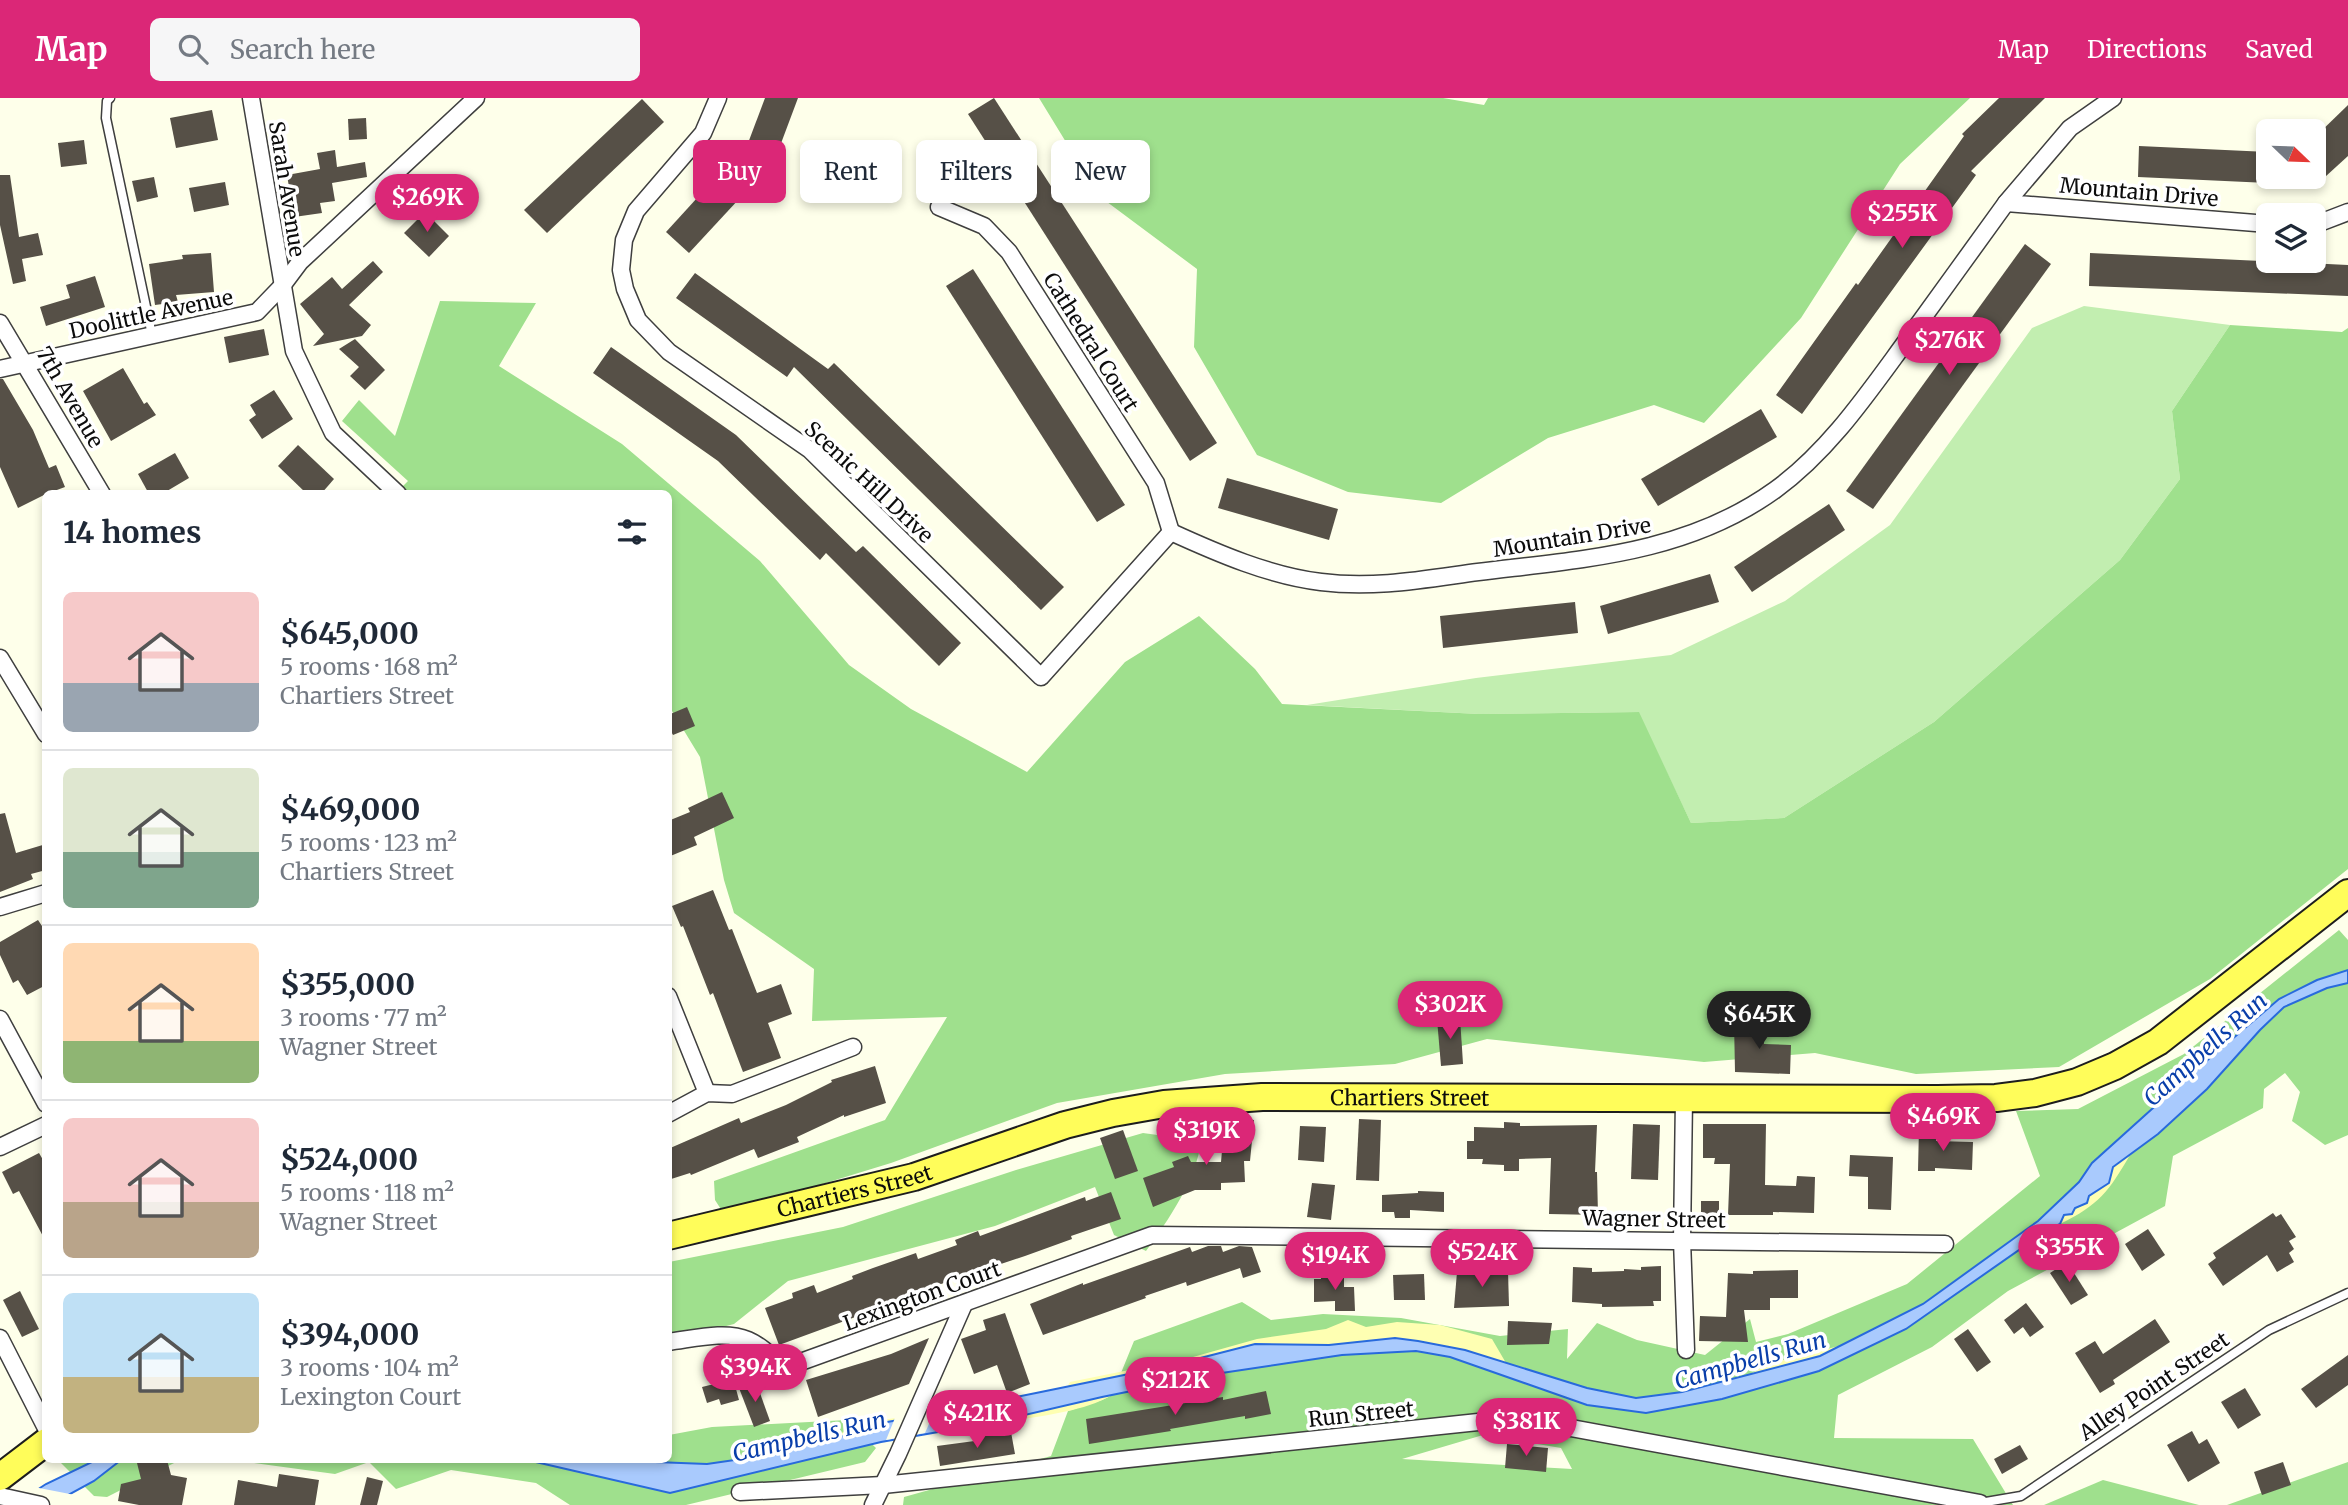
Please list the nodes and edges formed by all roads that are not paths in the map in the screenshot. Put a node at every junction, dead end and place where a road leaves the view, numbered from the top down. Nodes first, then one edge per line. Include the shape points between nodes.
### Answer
1 (110, 98) edge
2 (251, 98) edge
3 (476, 98) edge
4 (718, 98) edge
5 (2113, 98) edge
6 (2006, 203) junction
7 (939, 206) dead end
8 (2348, 212) edge
9 (2326, 220) edge
10 (2256, 223) edge
11 (282, 286) junction
12 (0, 323) edge
13 (152, 335) junction
14 (25, 362) junction
15 (0, 369) edge
16 (100, 490) edge
17 (394, 490) edge
18 (1171, 532) junction
19 (0, 659) edge
20 (42, 727) edge
21 (2348, 892) edge
22 (42, 894) edge
23 (0, 907) edge
24 (672, 1006) edge
25 (0, 1019) edge
26 (853, 1046) dead end
27 (706, 1093) junction
28 (42, 1097) edge
29 (1684, 1098) junction
30 (672, 1112) edge
31 (42, 1127) edge
32 (0, 1147) edge
33 (672, 1235) edge
34 (1152, 1235) joint
35 (1682, 1240) junction
36 (1945, 1244) dead end
37 (2348, 1293) edge
38 (964, 1304) junction
39 (0, 1338) edge
40 (672, 1342) edge
41 (1686, 1350) dead end
42 (42, 1420) edge
43 (42, 1445) edge
44 (0, 1477) edge
45 (883, 1485) junction
46 (740, 1492) dead end
47 (0, 1496) edge
48 (1980, 1503) joint
49 (41, 1505) edge
50 (873, 1505) edge

1 - 13 lane via 106,118
2 - 11 street, Sarah Avenue
3 - 11 street, Doolittle Avenue via 300,262
4 - 18 street, Scenic Hill Drive via 703,133 636,212 624,240 621,270 625,289 638,320 669,352 810,450 1041,677
5 - 6 street, Mountain Drive via 2070,128
6 - 10 street, Mountain Drive
6 - 18 street, Mountain Drive via 1868,395 1818,453 1775,490 1718,524 1668,543 1601,557 1368,586 1318,582 1236,561
7 - 18 street, Cathedral Court via 984,226 1009,253 1156,483
8 - 9 street
11 - 13 street, Doolittle Avenue via 257,312
11 - 17 street, Sarah Avenue via 294,351 333,433
12 - 14 street, 7th Avenue
13 - 14 street, Doolittle Avenue
14 - 15 street, Doolittle Avenue
14 - 16 street, 7th Avenue
19 - 20 street
21 - 29 main road, Chartiers Street via 2158,1042 2077,1082 1996,1098
22 - 23 street
24 - 27 street
25 - 28 street
26 - 27 street via 732,1094
27 - 30 street
29 - 33 main road, Chartiers Street via 1262,1097 1164,1104 1065,1125 914,1177
29 - 35 street
31 - 32 street
34 - 35 street, Wagner Street
34 - 38 street, Lexington Court
35 - 36 street, Wagner Street
35 - 41 street
37 - 48 lane, Alley Point Street via 2269,1330 2021,1496
38 - 40 street, Lexington Court via 784,1368 747,1339 718,1336
38 - 45 street
39 - 42 street
43 - 44 main road
45 - 46 street, Run Street
45 - 48 street, Run Street via 1517,1418
45 - 50 street
47 - 49 street

